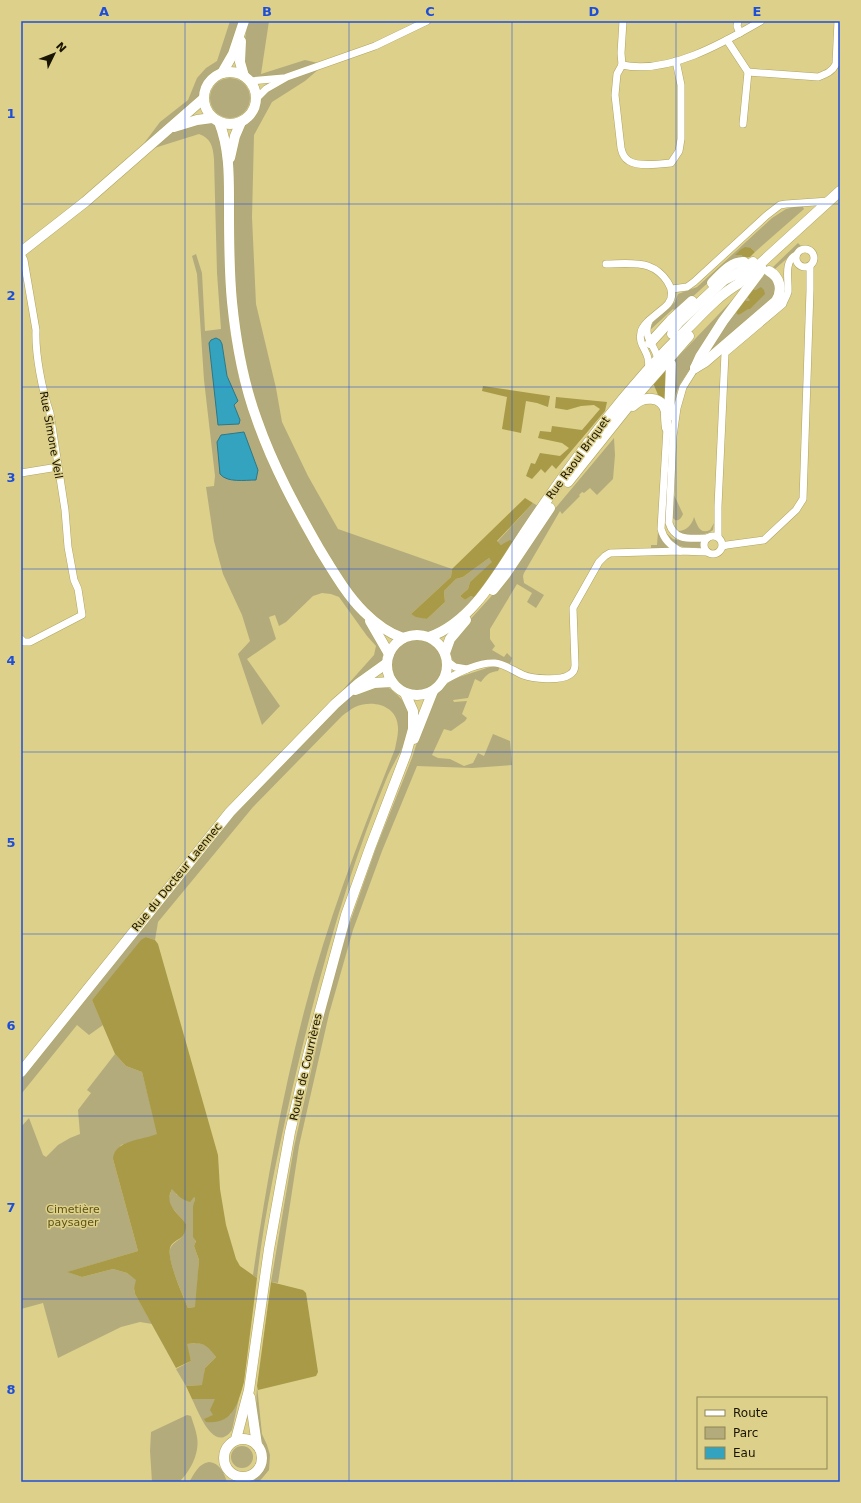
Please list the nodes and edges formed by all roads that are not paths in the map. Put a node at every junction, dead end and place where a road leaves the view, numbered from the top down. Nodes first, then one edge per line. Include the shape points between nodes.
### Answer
1 (427, 21) edge
2 (623, 21) edge
3 (738, 21) edge
4 (761, 21) edge
5 (838, 21) edge
6 (243, 25) edge
7 (740, 33) junction
8 (727, 40) junction
9 (676, 61) junction
10 (622, 65) junction
11 (748, 72) junction
12 (222, 73) junction
13 (287, 77) junction
14 (247, 79) junction
15 (203, 99) junction
16 (256, 99) junction
17 (216, 120) junction
18 (241, 122) junction
19 (743, 124) dead end
20 (170, 128) junction
21 (229, 166) junction
22 (840, 191) edge
23 (829, 201) junction
24 (796, 230) junction
25 (21, 253) edge
26 (796, 255) junction
27 (744, 262) dead end
28 (606, 264) dead end
29 (810, 266) junction
30 (769, 271) dead end
31 (672, 289) junction
32 (672, 334) dead end
33 (647, 345) junction
34 (660, 361) junction
35 (695, 368) junction
36 (624, 412) junction
37 (667, 428) junction
38 (58, 467) junction
39 (21, 473) edge
40 (718, 537) junction
41 (707, 538) junction
42 (723, 546) junction
43 (680, 551) junction
44 (706, 552) junction
45 (364, 612) junction
46 (429, 637) junction
47 (403, 638) junction
48 (21, 639) edge
49 (446, 657) junction
50 (388, 658) junction
51 (467, 669) junction
52 (443, 681) junction
53 (392, 682) junction
54 (434, 691) junction
55 (405, 693) junction
56 (346, 694) junction
57 (406, 754) junction
58 (21, 1072) edge
59 (249, 1390) junction
60 (236, 1440) junction
61 (257, 1445) junction
62 (230, 1477) edge
63 (250, 1478) edge

1 - 13 street via 375,46
2 - 10 street
3 - 7 street
4 - 7 street
5 - 11 street via 836,64 827,74 818,77
6 - 12 street via 230,60
6 - 14 street via 240,56
7 - 8 street
8 - 9 street
8 - 11 street
9 - 10 street via 648,66
9 - 10 street via 682,104 679,151 671,163 660,164 636,164 623,156 615,95 617,74
11 - 19 street
12 - 14 street via 233,72
12 - 15 street via 208,83
13 - 14 street
13 - 16 street via 266,89
14 - 16 street via 254,89
15 - 17 street via 206,109
15 - 20 street
16 - 18 street via 250,115
17 - 18 street via 230,124
17 - 20 street via 197,120
17 - 21 street via 224,136
18 - 21 street via 235,136
20 - 25 street via 85,202
21 - 45 street via 232,302 244,378 256,419 294,504 339,580
22 - 23 street, Rue Raoul Briquet
23 - 24 street, Rue Raoul Briquet
23 - 31 street via 780,206 767,214 690,285
24 - 32 street via 779,238 747,267 724,280 679,322
24 - 34 street, Rue Raoul Briquet via 700,316
24 - 35 street via 786,248 760,272 731,310
25 - 38 street, Rue Simone Veil
26 - 29 street via 798,265
26 - 29 street via 802,250 810,251 814,259
26 - 40 street via 788,264 788,293 783,304 725,353
27 - 33 street via 737,263 722,273
28 - 31 street via 649,266 665,279
29 - 42 street via 804,499 764,540
30 - 35 street via 775,274 779,281 776,301
31 - 33 street via 669,302 650,321 646,332
33 - 34 street
34 - 36 street, Rue Raoul Briquet
34 - 37 street via 669,421
34 - 46 street, Rue Raoul Briquet via 648,370 623,398 583,449 488,588 452,625 443,632
35 - 41 street via 683,387 677,408 673,436 670,523 673,532 680,538
36 - 37 street via 641,399 653,399 664,409
36 - 49 street, Rue Raoul Briquet via 568,482 505,575 452,635
37 - 43 street via 661,528 663,536
38 - 39 street
38 - 48 street, Rue Simone Veil via 68,547 82,615 30,642
40 - 41 street
40 - 42 street
41 - 44 street via 704,545
42 - 44 street via 719,553
43 - 44 street
43 - 51 street via 610,553 602,558 574,604 575,665 574,671 569,675 530,677 496,663
45 - 47 street via 390,633
45 - 50 street
46 - 47 street via 415,635
46 - 49 street via 438,644
47 - 50 street via 397,642
49 - 51 street via 455,666
49 - 52 street
50 - 53 street via 388,673
50 - 56 street, Rue du Docteur Laennec
51 - 52 street
52 - 54 street
53 - 55 street
53 - 56 street, Rue du Docteur Laennec via 374,683
54 - 55 street via 420,695
54 - 57 street, Route de Courrières
55 - 57 street, Route de Courrières via 414,716
56 - 58 street, Rue du Docteur Laennec via 230,812
57 - 59 street, Route de Courrières via 346,915 309,1051 290,1132
59 - 60 street, Route de Courrières
59 - 61 street, Route de Courrières
60 - 61 street via 246,1438
60 - 62 street via 228,1445 223,1456
61 - 63 street via 262,1461
62 - 63 street

